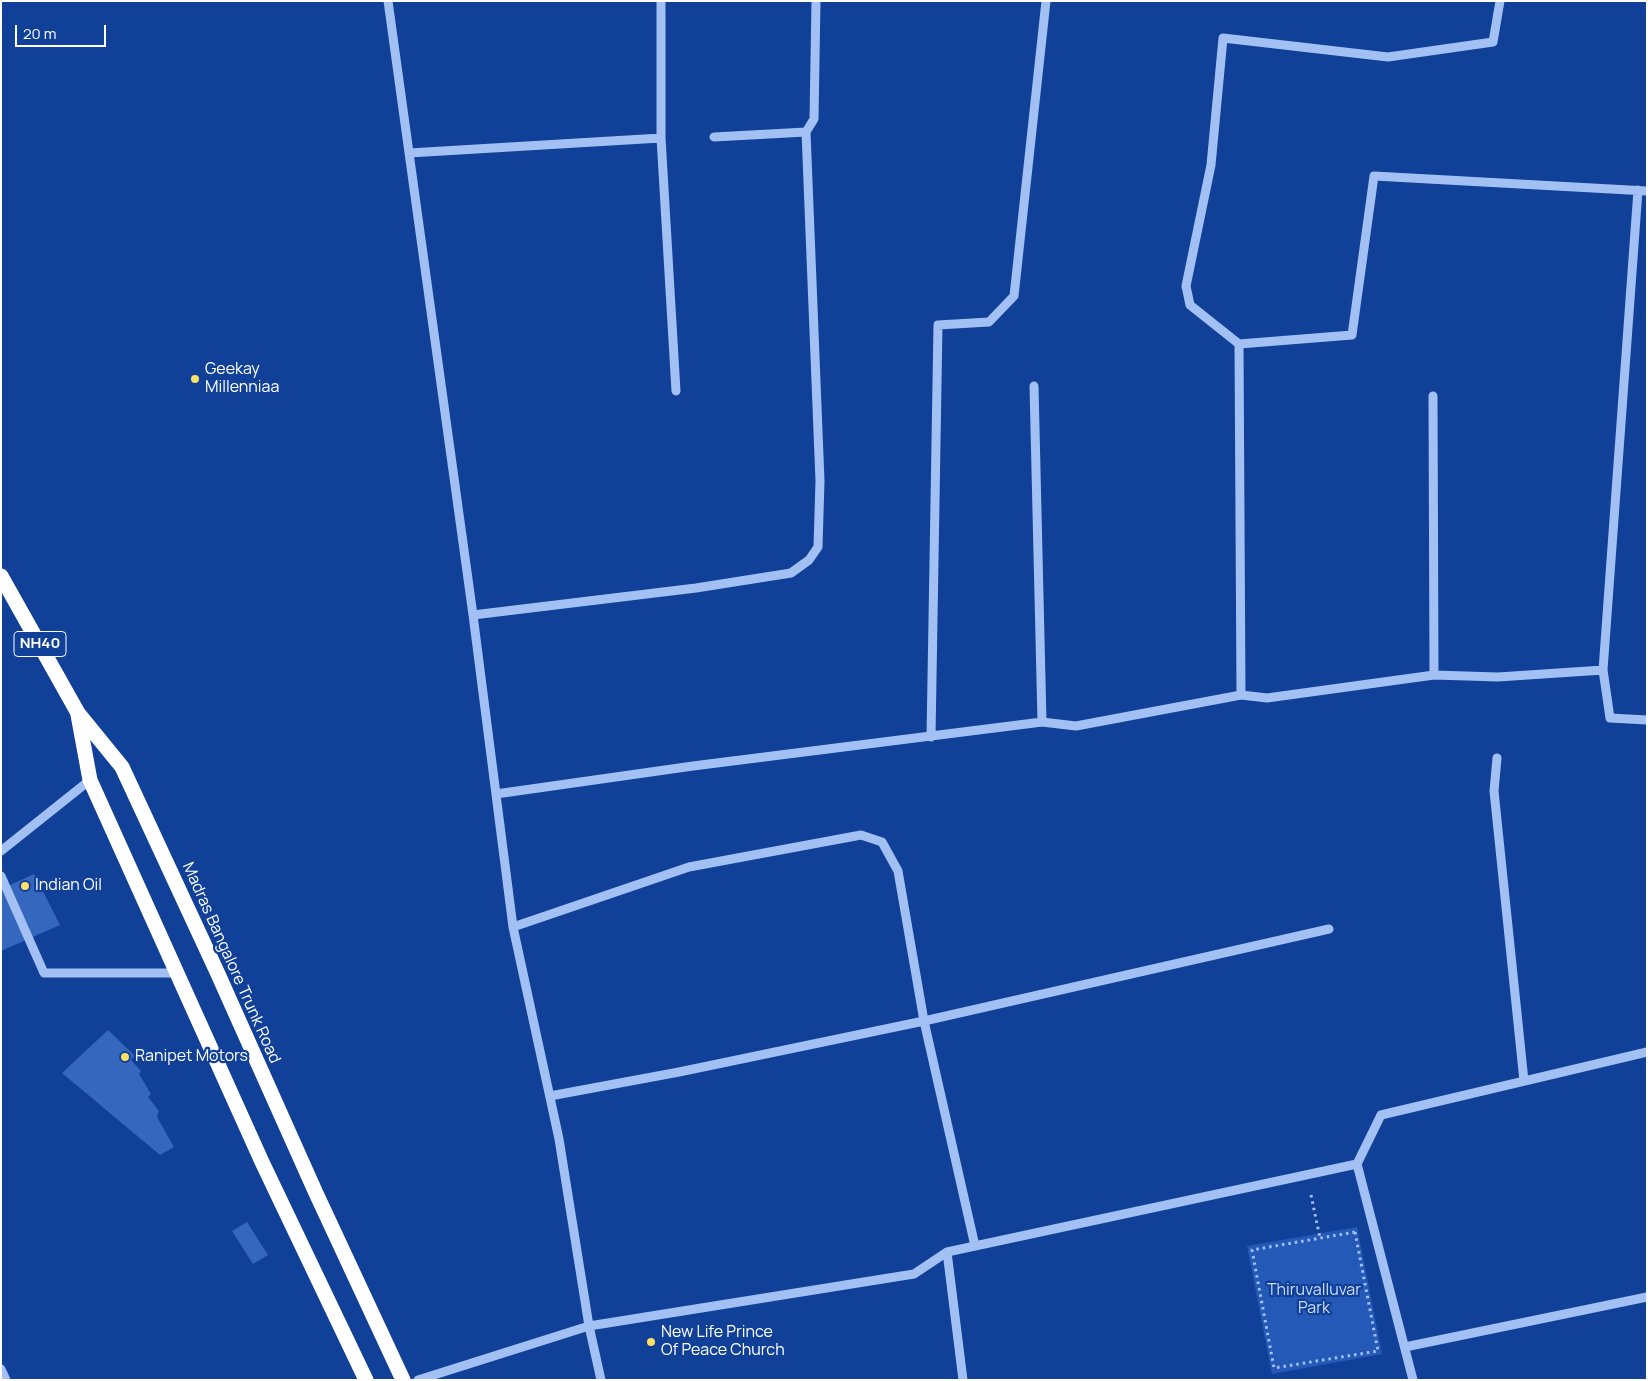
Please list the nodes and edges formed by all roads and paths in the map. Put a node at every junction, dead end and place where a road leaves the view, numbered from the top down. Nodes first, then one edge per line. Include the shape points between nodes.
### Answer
1 (388, 1) edge
2 (661, 1) edge
3 (816, 1) edge
4 (1046, 1) edge
5 (1500, 1) edge
6 (806, 132) junction
7 (714, 137) dead end
8 (661, 138) junction
9 (409, 153) junction
10 (1642, 191) edge
11 (1239, 344) junction
12 (1034, 386) dead end
13 (676, 391) dead end
14 (1433, 396) dead end
15 (1, 576) edge
16 (473, 615) junction
17 (1603, 670) junction
18 (1434, 675) junction
19 (1240, 695) junction
20 (78, 713) junction
21 (1647, 720) edge
22 (1042, 722) junction
23 (931, 737) junction
24 (1497, 758) dead end
25 (90, 780) junction
26 (496, 794) junction
27 (1, 851) edge
28 (1, 876) edge
29 (513, 927) junction
30 (1329, 929) dead end
31 (177, 973) junction
32 (924, 1021) junction
33 (1647, 1052) edge
34 (1524, 1081) junction
35 (550, 1096) junction
36 (1357, 1164) junction
37 (1308, 1174) junction
38 (1320, 1238) junction
39 (976, 1246) junction
40 (947, 1252) junction
41 (1647, 1297) edge
42 (589, 1326) junction
43 (1405, 1347) junction
44 (1, 1369) edge
45 (6, 1380) edge
46 (366, 1380) edge
47 (403, 1380) edge
48 (418, 1380) edge
49 (601, 1380) edge
50 (963, 1380) edge
51 (1413, 1380) edge

1 - 9 street
2 - 8 street
3 - 6 street via 814,119
4 - 23 street via 1014,296 989,322 938,325
5 - 11 street via 1493,42 1388,57 1223,38 1211,165 1186,286 1190,305
6 - 7 street
6 - 16 street via 820,481 818,547 809,560 790,573 696,588
8 - 9 street
8 - 13 street
9 - 16 street
10 - 11 street via 1374,176 1352,334
10 - 17 street
11 - 19 street
12 - 22 street
14 - 18 street
15 - 20 highway, Madras Bangalore Trunk Road / NH40
16 - 26 street
17 - 18 street via 1498,677
17 - 21 street via 1610,718
18 - 19 street via 1267,698
19 - 22 street via 1076,726
20 - 25 highway, NH40
20 - 47 highway, Madras Bangalore Trunk Road / NH40 via 122,768
22 - 23 street
23 - 26 street
24 - 34 street via 1494,792
25 - 27 street
25 - 31 highway, NH40
26 - 29 street
28 - 31 street via 44,973
29 - 32 street via 689,867 861,836 882,842 898,871
29 - 35 street
30 - 32 street
31 - 46 highway, NH40 via 262,1162
32 - 35 street
32 - 39 street
33 - 34 street
34 - 36 street via 1381,1116
35 - 42 street
36 - 37 street
36 - 43 street
37 - 38 path
37 - 39 street
38 - 38 path via 1252,1250 1274,1368 1378,1351 1355,1232
39 - 40 street
40 - 42 street via 914,1274
40 - 50 street
41 - 43 street
42 - 48 street
42 - 49 street
43 - 51 street
44 - 45 street

